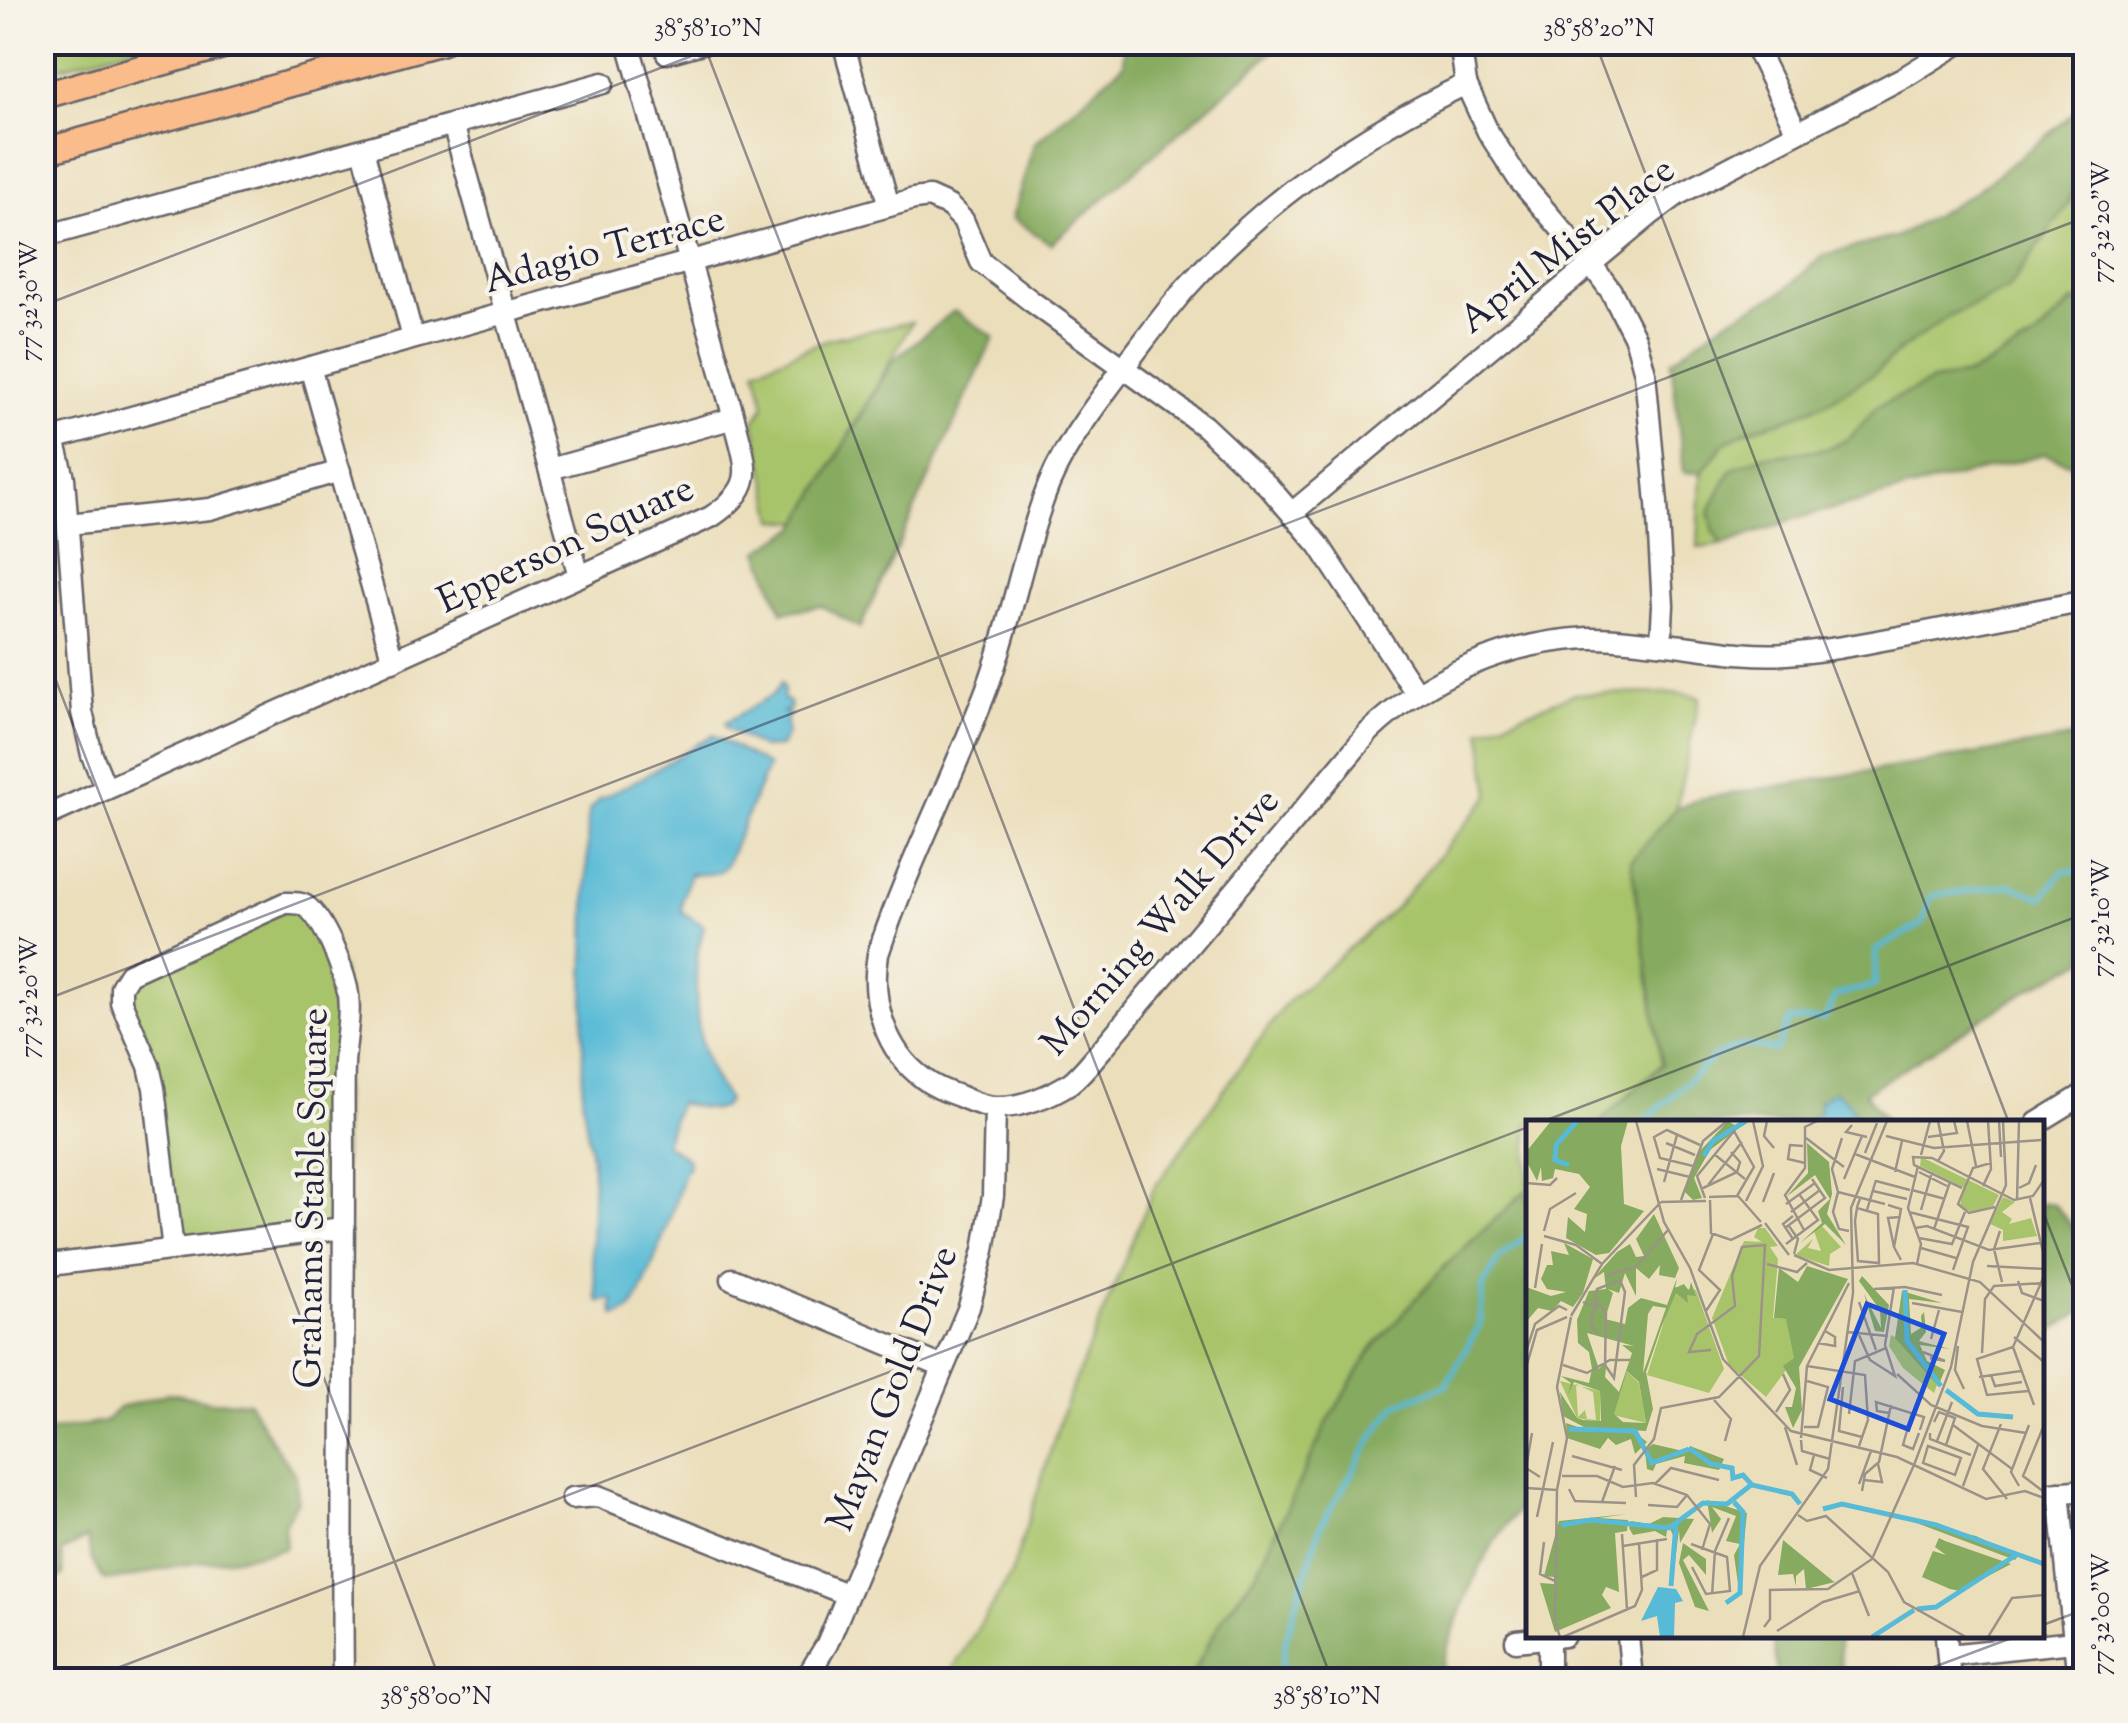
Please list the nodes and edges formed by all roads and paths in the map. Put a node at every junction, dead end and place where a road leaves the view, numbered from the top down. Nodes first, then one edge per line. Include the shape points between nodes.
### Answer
1 (235, 42) edge
2 (440, 42) edge
3 (628, 42) edge
4 (706, 42) edge
5 (842, 42) edge
6 (1460, 42) edge
7 (1753, 42) edge
8 (1961, 42) edge
9 (666, 53) dead end
10 (603, 83) dead end
11 (1466, 84) junction
12 (42, 96) edge
13 (453, 124) junction
14 (1797, 132) junction
15 (362, 149) junction
16 (42, 152) edge
17 (889, 206) junction
18 (42, 238) edge
19 (690, 261) junction
20 (1592, 264) junction
21 (504, 312) junction
22 (414, 338) junction
23 (310, 368) junction
24 (1123, 369) junction
25 (734, 418) junction
26 (48, 440) edge
27 (550, 469) junction
28 (340, 471) junction
29 (1293, 512) junction
30 (68, 524) junction
31 (579, 576) junction
32 (2086, 601) edge
33 (1660, 644) junction
34 (393, 660) junction
35 (1416, 692) junction
36 (106, 789) junction
37 (42, 818) edge
38 (2086, 1092) edge
39 (995, 1108) junction
40 (2042, 1120) edge
41 (344, 1228) junction
42 (173, 1250) junction
43 (42, 1266) edge
44 (732, 1280) dead end
45 (943, 1367) junction
46 (2086, 1490) edge
47 (2050, 1493) edge
48 (572, 1498) dead end
49 (846, 1594) junction
50 (1540, 1638) edge
51 (1556, 1638) edge
52 (1628, 1638) edge
53 (1516, 1641) dead end
54 (2074, 1642) junction
55 (1947, 1645) edge
56 (343, 1680) edge
57 (804, 1680) edge
58 (1550, 1680) edge
59 (1632, 1680) edge
60 (1950, 1680) edge
61 (2078, 1680) edge

1 - 12 main road
2 - 16 main road
3 - 19 street, Epperson Square
4 - 9 street
5 - 17 street
6 - 11 street
7 - 14 street
8 - 14 street, April Mist Place
10 - 13 street
11 - 20 street via 1518,180
11 - 24 street via 1326,164 1258,217 1188,286
13 - 15 street
13 - 21 street
14 - 20 street, April Mist Place via 1677,195
15 - 18 street
15 - 22 street
17 - 19 street, Adagio Terrace
17 - 24 street, Adagio Terrace via 929,197 949,206 963,220 981,262
19 - 21 street, Adagio Terrace
19 - 25 street, Epperson Square
20 - 29 street, April Mist Place
20 - 33 street via 1624,315 1645,372 1664,605
21 - 22 street, Adagio Terrace
21 - 27 street
22 - 23 street, Adagio Terrace
23 - 26 street, Adagio Terrace
23 - 28 street
24 - 29 street, Adagio Terrace via 1204,426
24 - 39 street via 1089,414 1043,498 992,675 874,976 881,1021 908,1064 943,1090
25 - 27 street
25 - 31 street, Epperson Square via 746,466 742,490 730,504
26 - 30 street via 64,478
27 - 31 street
28 - 30 street via 210,509
28 - 34 street
29 - 35 street, Adagio Terrace
30 - 36 street via 82,712
31 - 34 street, Epperson Square
32 - 33 street, Morning Walk Drive via 1787,654
33 - 35 street, Morning Walk Drive via 1593,638 1537,644 1474,663
34 - 36 street, Epperson Square
35 - 39 street, Morning Walk Drive via 1352,750 1086,1068 1048,1094
36 - 37 street, Epperson Square
38 - 40 street
39 - 45 street, Mayan Gold Drive via 984,1250
41 - 42 street
41 - 42 street, Grahams Stable Square via 348,993 316,917 306,906 286,904 129,974 121,986 120,1002 154,1088
41 - 56 street, Grahams Stable Square
42 - 43 street
44 - 45 street
45 - 49 street, Mayan Gold Drive
46 - 47 street
47 - 54 street
48 - 49 street via 598,1496
49 - 57 street, Mayan Gold Drive
50 - 53 street
51 - 58 street
52 - 59 street
54 - 55 street
54 - 61 street
55 - 60 street

